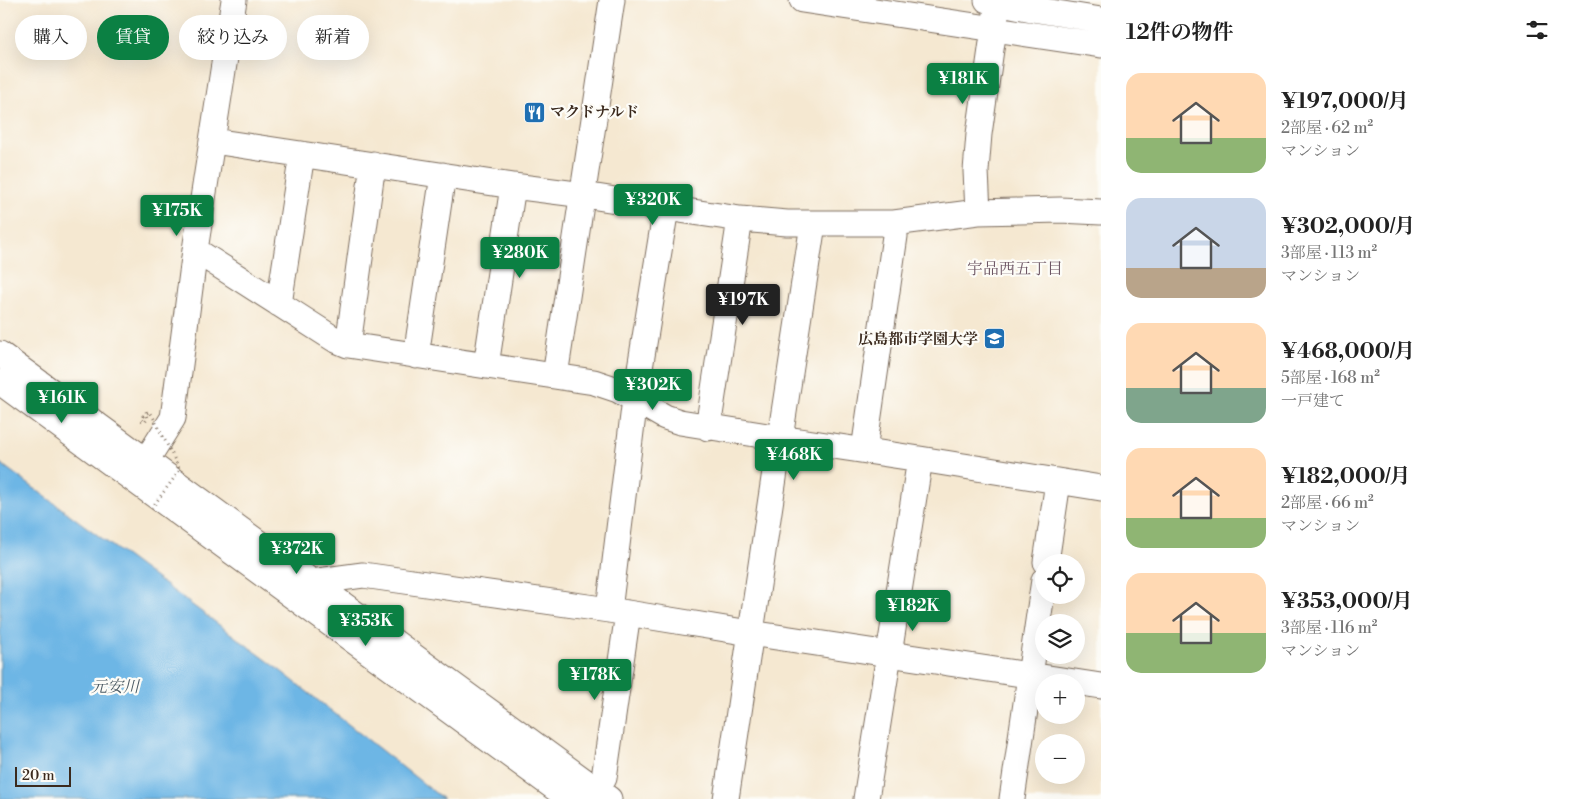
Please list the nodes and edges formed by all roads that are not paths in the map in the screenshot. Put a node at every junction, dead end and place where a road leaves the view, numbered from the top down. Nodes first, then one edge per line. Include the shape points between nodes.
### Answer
1 (234, 0) edge
2 (612, 0) edge
3 (802, 0) edge
4 (994, 1) edge
5 (1101, 20) edge
6 (993, 29) junction
7 (1101, 45) edge
8 (213, 141) junction
9 (302, 154) junction
10 (373, 164) junction
11 (443, 175) junction
12 (513, 186) junction
13 (584, 195) junction
14 (666, 208) junction
15 (978, 212) junction
16 (1101, 212) edge
17 (740, 219) junction
18 (894, 223) junction
19 (813, 224) junction
20 (195, 250) junction
21 (279, 304) junction
22 (348, 346) junction
23 (0, 354) edge
24 (416, 356) junction
25 (486, 366) junction
26 (555, 376) junction
27 (0, 382) edge
28 (635, 400) junction
29 (708, 428) junction
30 (780, 438) junction
31 (864, 450) junction
32 (920, 458) junction
33 (140, 471) junction
34 (1058, 482) junction
35 (1101, 488) edge
36 (1047, 554) edge
37 (304, 591) junction
38 (1040, 604) edge
39 (618, 611) junction
40 (750, 633) junction
41 (889, 654) junction
42 (1030, 674) junction
43 (1101, 686) edge
44 (600, 796) edge
45 (570, 799) edge
46 (726, 799) edge
47 (866, 799) edge
48 (1012, 799) edge

1 - 8 street
2 - 13 street
3 - 6 street
4 - 5 street
4 - 6 street
6 - 7 street
6 - 15 street via 977,150
8 - 9 street
8 - 20 street
9 - 10 street
9 - 21 street
10 - 11 street
10 - 22 street
11 - 12 street
11 - 24 street
12 - 13 street
12 - 25 street
13 - 14 street
13 - 26 street
14 - 17 street
14 - 28 street
15 - 16 street
15 - 18 street
17 - 19 street
17 - 29 street
18 - 19 street
18 - 31 street via 895,236
19 - 30 street
20 - 21 street
20 - 33 street via 173,418
21 - 22 street
22 - 24 street
23 - 33 street
24 - 25 street
25 - 26 street
26 - 28 street via 594,382
27 - 33 street
28 - 29 street via 665,417
28 - 39 street
29 - 30 street
30 - 31 street
30 - 40 street
31 - 32 street
32 - 34 street
32 - 41 street
33 - 37 street
34 - 35 street
34 - 36 street
37 - 39 street via 363,575
37 - 44 street
37 - 45 street
38 - 42 street
39 - 40 street
39 - 44 street
40 - 41 street
40 - 46 street
41 - 42 street
41 - 47 street
42 - 43 street
42 - 48 street

